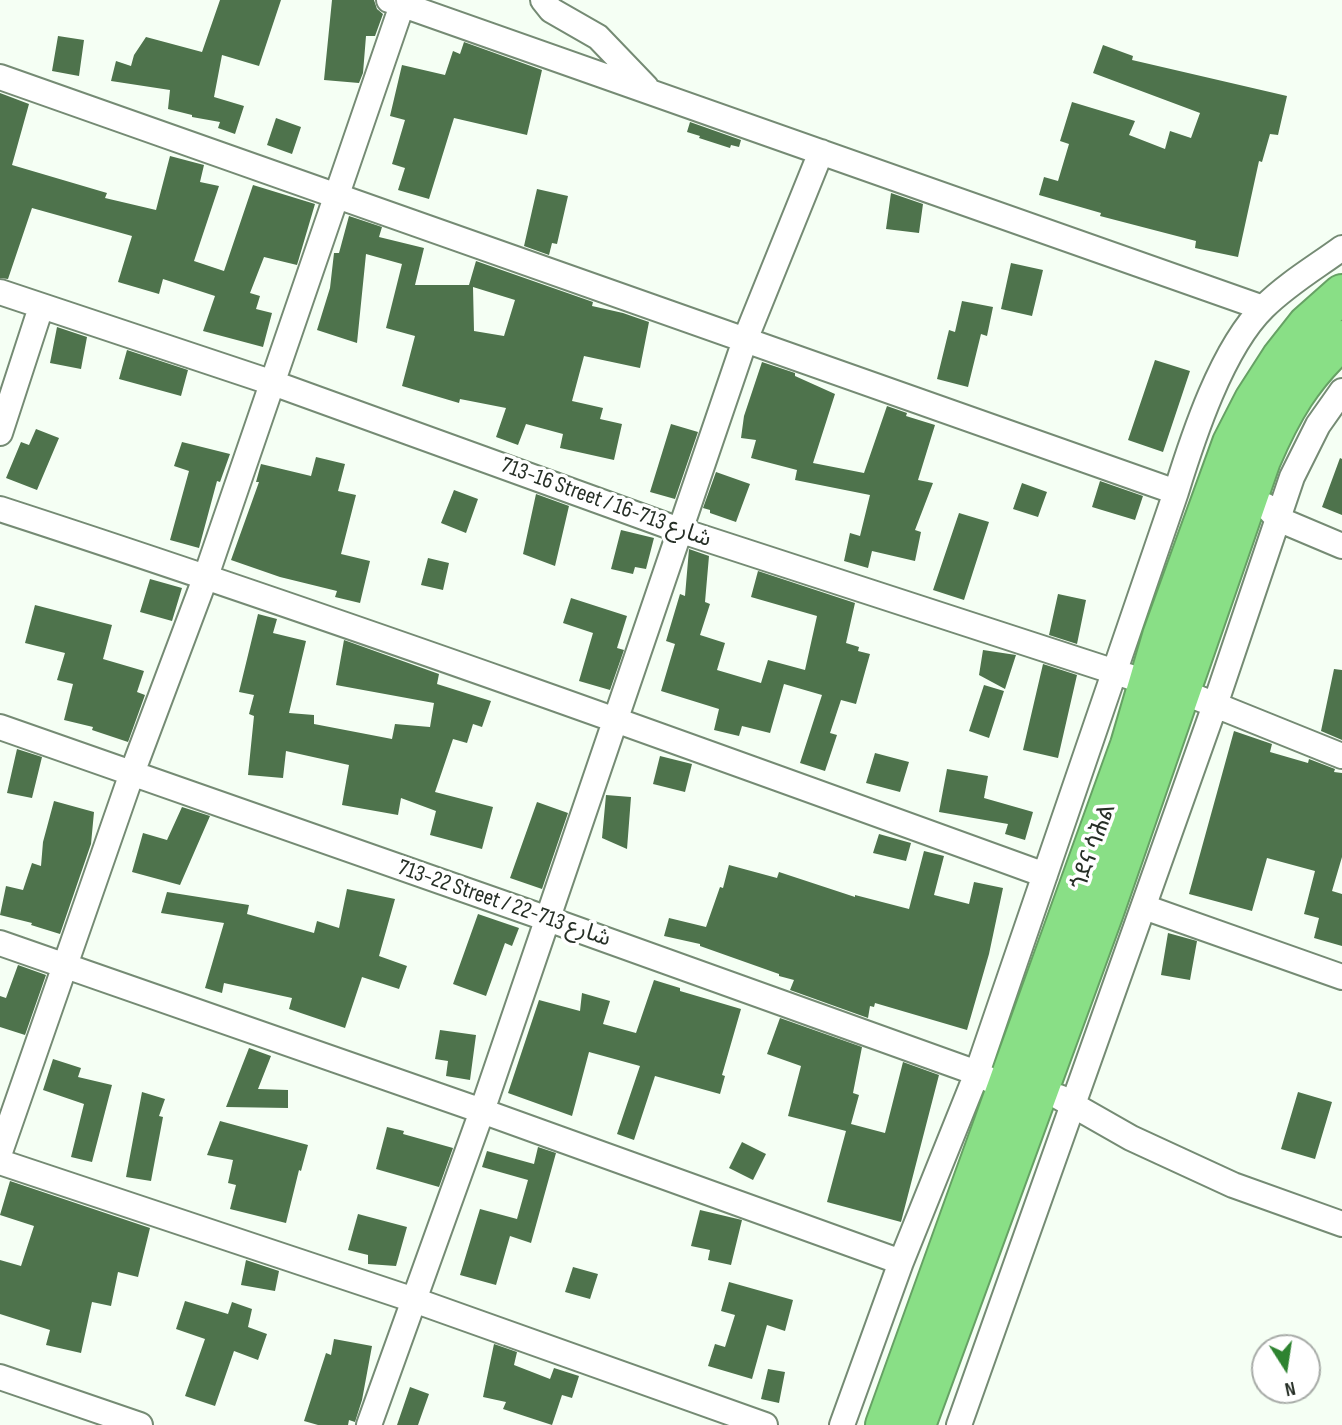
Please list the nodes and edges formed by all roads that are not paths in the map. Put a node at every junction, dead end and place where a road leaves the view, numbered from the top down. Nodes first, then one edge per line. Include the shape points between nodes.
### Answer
1 (543, 0) edge
2 (396, 2) edge
3 (0, 76) edge
4 (650, 92) junction
5 (821, 152) junction
6 (337, 196) junction
7 (1342, 248) edge
8 (0, 292) edge
9 (1342, 294) edge
10 (41, 307) junction
11 (1263, 308) junction
12 (745, 340) junction
13 (1342, 340) edge
14 (273, 383) junction
15 (1342, 391) edge
16 (0, 433) edge
17 (1250, 489) junction
18 (1176, 492) junction
19 (0, 509) edge
20 (1278, 519) junction
21 (682, 531) junction
22 (1342, 546) edge
23 (206, 576) junction
24 (1147, 682) junction
25 (1215, 705) junction
26 (616, 720) junction
27 (0, 727) edge
28 (1342, 756) edge
29 (132, 773) junction
30 (1045, 875) junction
31 (1144, 907) junction
32 (548, 919) junction
33 (0, 943) edge
34 (64, 966) junction
35 (1342, 977) edge
36 (1007, 1083) junction
37 (1073, 1105) junction
38 (482, 1111) junction
39 (0, 1152) edge
40 (0, 1162) edge
41 (1342, 1224) edge
42 (901, 1262) junction
43 (414, 1300) junction
44 (0, 1377) edge
45 (140, 1425) edge
46 (369, 1425) edge
47 (765, 1425) edge
48 (842, 1425) edge
49 (885, 1425) edge
50 (916, 1425) edge
51 (959, 1425) edge

1 - 4 street via 551,10 598,37
2 - 4 street
2 - 6 street
3 - 6 street
4 - 5 street
5 - 11 street
5 - 12 street
6 - 12 street
6 - 14 street
7 - 11 street
8 - 10 street, 713-16 Street / شارع 713-16
9 - 24 highway, ጎደና ሳሕል via 1307,325 1281,358 1232,443
10 - 14 street, 713-16 Street / شارع 713-16
10 - 16 street
11 - 18 street via 1240,338 1217,382
12 - 18 street
12 - 21 street
13 - 17 highway, ጎደና ሳሕል via 1305,378 1279,418
14 - 21 street, 713-16 Street / شارع 713-16
14 - 23 street
15 - 20 street via 1318,425 1292,477
17 - 20 street
17 - 24 highway, ጎደና ሳሕል
18 - 24 street
19 - 23 street
20 - 22 street
20 - 25 street
21 - 24 street, 713-16 Street / شارع 713-16
21 - 26 street
23 - 26 street
23 - 29 street
24 - 25 street, 713-16 Street / شارع 713-16
24 - 30 street
24 - 36 highway, ጎደና ሳሕል via 1113,887
25 - 28 street, 713-16 Street / شارع 713-16
25 - 31 street
26 - 30 street
26 - 32 street
27 - 29 street, 713-22 Street / شارع 713-22
29 - 32 street, 713-22 Street / شارع 713-22
29 - 34 street
30 - 36 street
31 - 35 street
31 - 37 street
32 - 36 street, 713-22 Street / شارع 713-22
32 - 38 street
33 - 34 street
34 - 38 street
34 - 39 street
36 - 37 street, 713-22 Street / شارع 713-22
36 - 42 street
36 - 49 highway, ጎደና ሳሕል
36 - 50 highway, ጎደና ሳሕል
37 - 41 street, 713-22 Street / شارع 713-22 via 1131,1138 1233,1185
37 - 51 street
38 - 42 street
38 - 43 street
40 - 43 street
42 - 48 street
43 - 46 street
43 - 47 street
44 - 45 street

